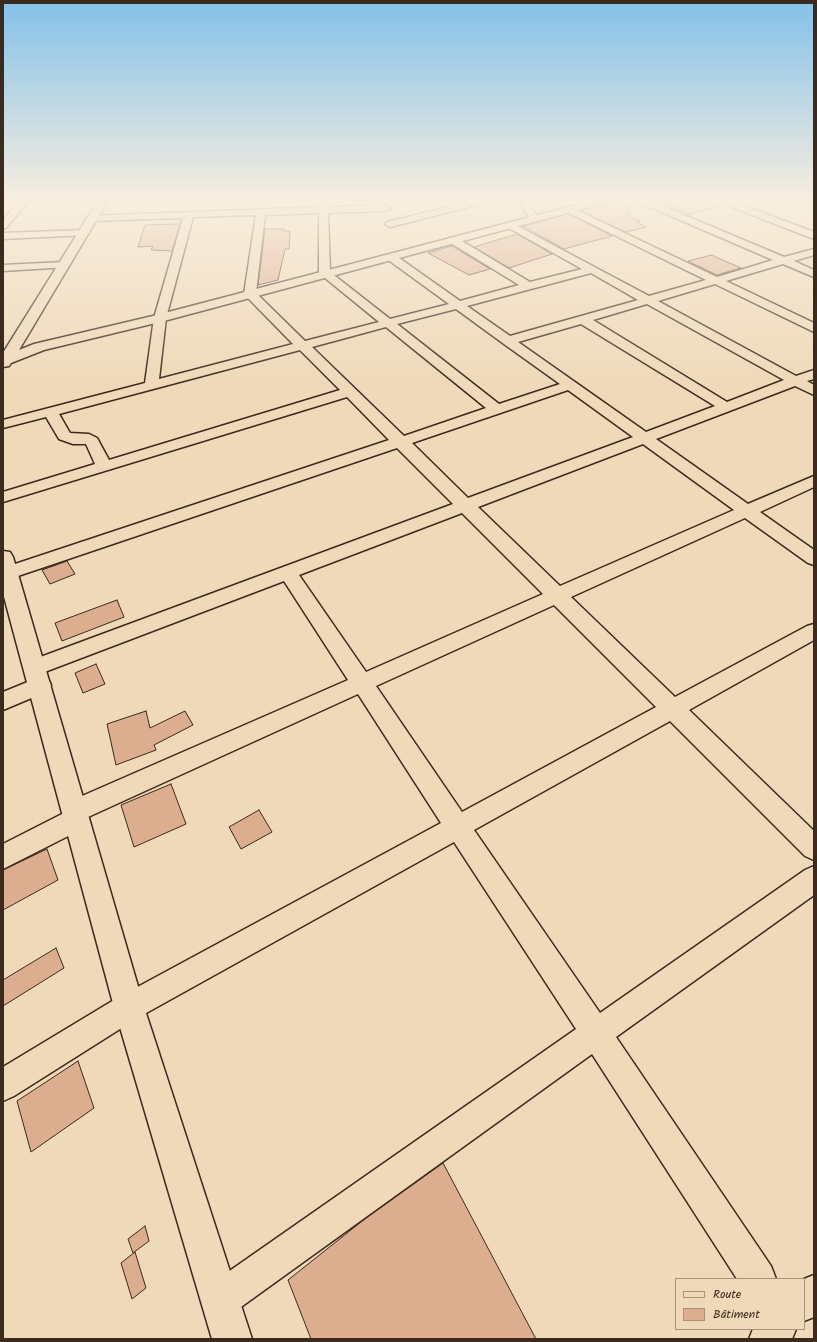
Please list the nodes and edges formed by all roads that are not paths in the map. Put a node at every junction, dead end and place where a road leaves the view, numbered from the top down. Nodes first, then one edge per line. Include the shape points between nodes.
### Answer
1 (66, 262) edge
2 (176, 262) edge
3 (254, 262) edge
4 (325, 262) edge
5 (371, 262) edge
6 (401, 262) edge
7 (488, 262) edge
8 (576, 262) edge
9 (677, 262) edge
10 (780, 262) edge
11 (784, 262) edge
12 (64, 265) junction
13 (3, 268) edge
14 (591, 270) junction
15 (325, 273) junction
16 (814, 274) edge
17 (715, 280) junction
18 (528, 286) junction
19 (250, 294) junction
20 (647, 300) junction
21 (458, 305) junction
22 (160, 318) junction
23 (582, 319) junction
24 (389, 323) junction
25 (814, 328) edge
26 (508, 341) junction
27 (303, 346) junction
28 (4, 362) edge
29 (814, 374) edge
30 (796, 381) junction
31 (570, 385) junction
32 (151, 386) junction
33 (814, 391) edge
34 (349, 392) junction
35 (726, 407) junction
36 (496, 409) junction
37 (51, 413) junction
38 (3, 424) edge
39 (644, 438) junction
40 (400, 442) junction
41 (104, 466) junction
42 (814, 481) edge
43 (3, 497) edge
44 (465, 506) junction
45 (746, 511) junction
46 (814, 559) edge
47 (5, 565) edge
48 (288, 573) junction
49 (556, 596) junction
50 (814, 631) edge
51 (37, 677) junction
52 (361, 683) junction
53 (3, 701) edge
54 (672, 709) junction
55 (76, 815) junction
56 (457, 827) junction
57 (814, 848) edge
58 (3, 857) edge
59 (814, 879) edge
60 (129, 1007) junction
61 (596, 1033) junction
62 (3, 1085) edge
63 (757, 1278) edge
64 (814, 1293) edge
65 (221, 1299) junction
66 (805, 1301) edge
67 (777, 1330) edge
68 (232, 1339) edge
69 (768, 1339) edge

1 - 12 main road
2 - 22 street
3 - 19 street
4 - 15 street
5 - 15 main road
6 - 21 street
7 - 18 street
8 - 14 street
9 - 17 street
10 - 17 street
11 - 16 street
12 - 13 street
12 - 28 main road
14 - 18 street
14 - 20 street
15 - 19 main road
15 - 24 street
17 - 20 street
17 - 25 street
18 - 21 street
19 - 22 main road
19 - 27 street
20 - 23 street
20 - 30 street
21 - 24 street
21 - 26 street
22 - 28 main road via 38,347
22 - 32 street
23 - 26 street
23 - 35 street
24 - 27 street
24 - 36 street
26 - 31 street
27 - 32 street
27 - 34 street
29 - 30 street
30 - 33 street
30 - 35 street
31 - 36 street
31 - 39 street
32 - 37 street
34 - 40 street
34 - 41 street
35 - 39 street
36 - 40 street
37 - 38 street
37 - 41 street via 64,436 92,441
39 - 44 street
39 - 45 street
40 - 44 street
40 - 47 street
41 - 43 street
42 - 45 street
44 - 48 street
44 - 49 street
45 - 46 street
45 - 49 street
47 - 51 main road
48 - 51 street
48 - 52 street
49 - 52 street
49 - 54 street
50 - 54 street
51 - 53 street
51 - 55 main road
52 - 55 street
52 - 56 street
54 - 56 street
54 - 57 street
55 - 58 street
55 - 60 main road
56 - 60 street
56 - 61 street
59 - 61 street
60 - 62 street
60 - 65 main road
61 - 63 street
61 - 65 street
64 - 66 street
65 - 68 main road
67 - 69 street

